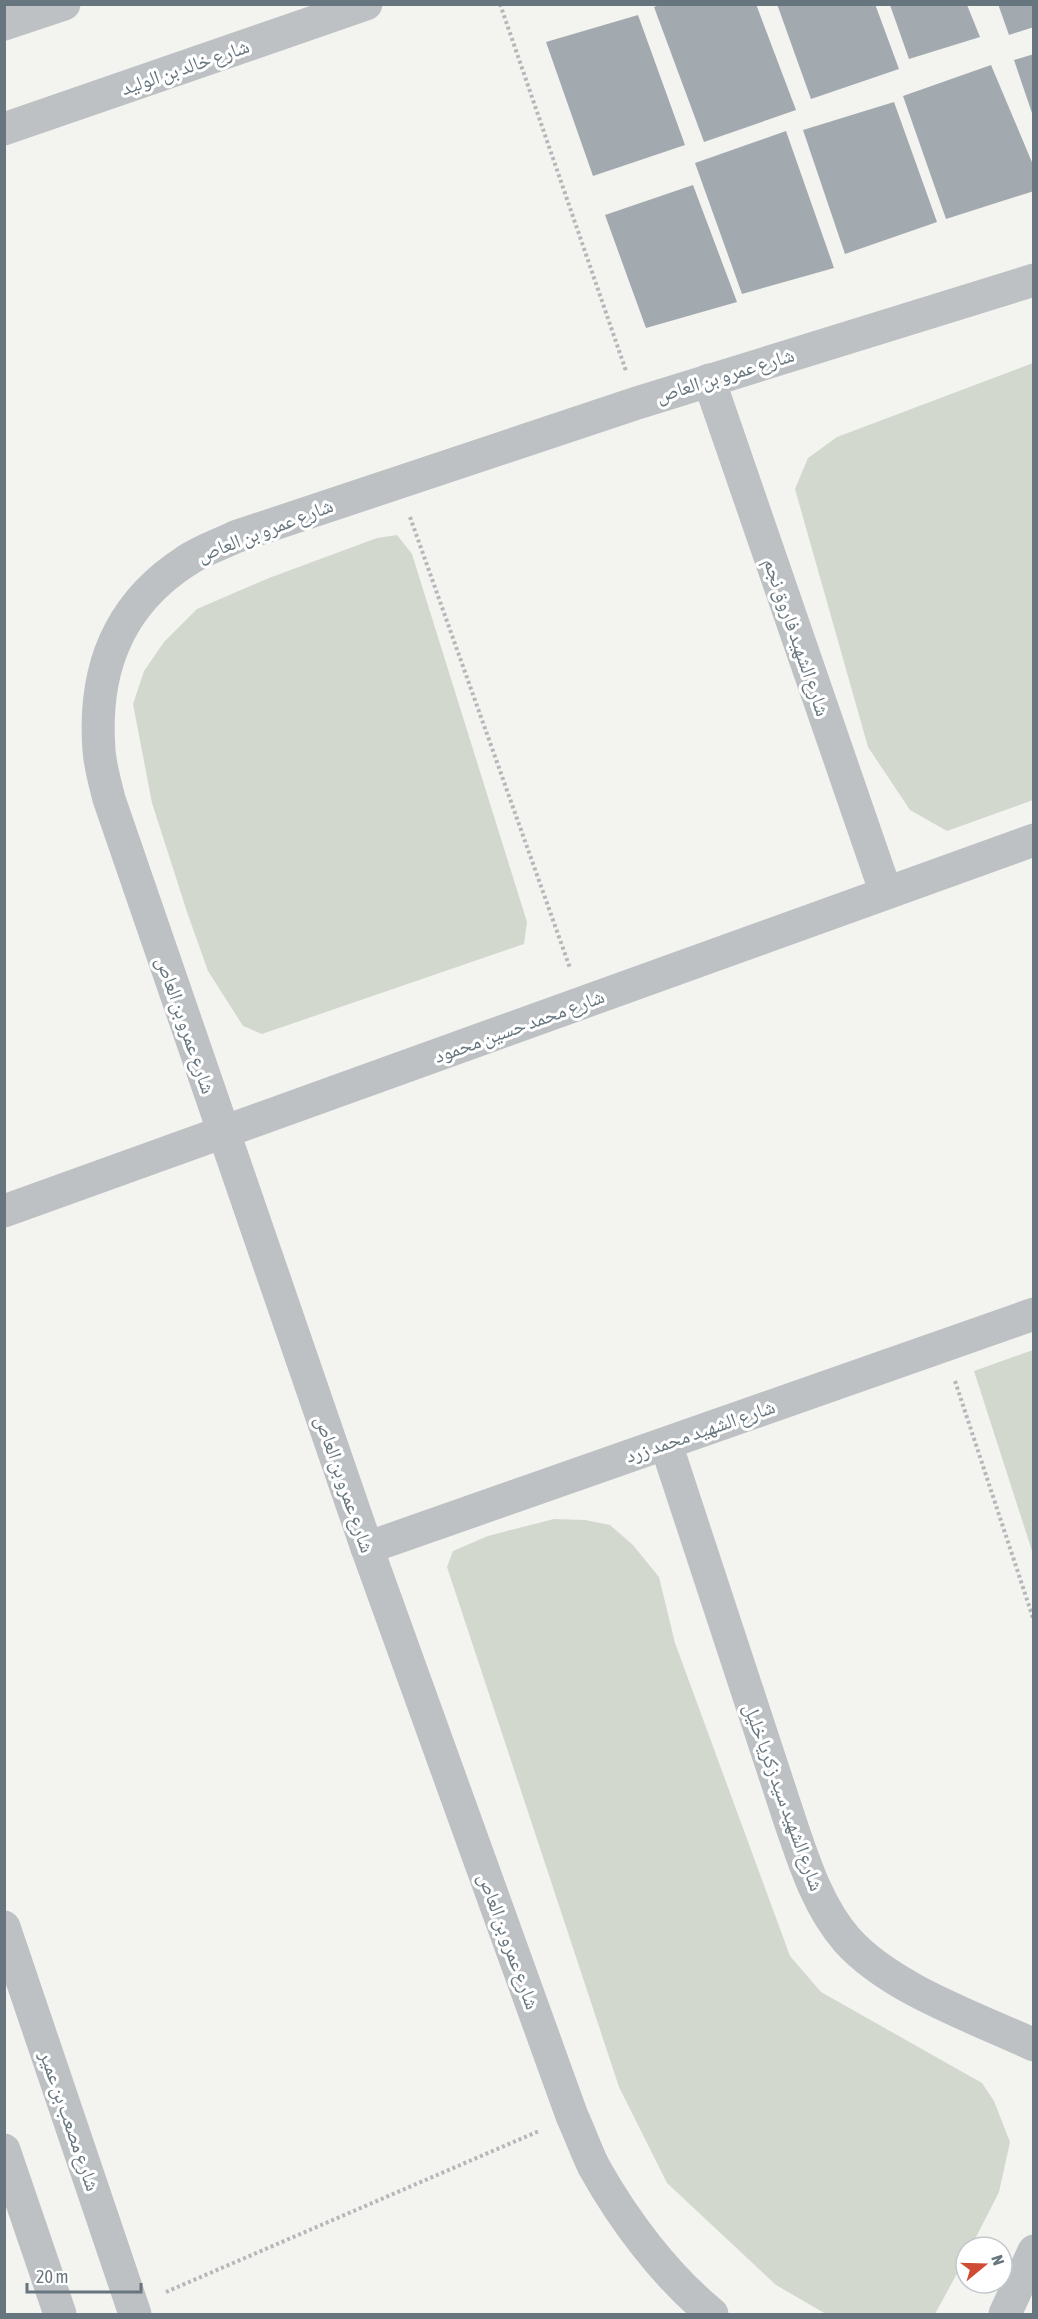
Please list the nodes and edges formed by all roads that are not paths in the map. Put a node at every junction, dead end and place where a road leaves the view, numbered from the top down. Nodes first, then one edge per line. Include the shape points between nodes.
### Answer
1 (64, 4) edge
2 (366, 4) edge
3 (4, 24) edge
4 (4, 129) edge
5 (1034, 280) edge
6 (709, 380) junction
7 (1034, 840) edge
8 (886, 893) junction
9 (223, 1132) junction
10 (4, 1211) edge
11 (1034, 1314) edge
12 (666, 1444) junction
13 (367, 1548) junction
14 (4, 1927) edge
15 (1034, 2045) edge
16 (4, 2150) edge
17 (1034, 2251) edge
18 (134, 2311) edge
19 (60, 2314) edge
20 (712, 2314) edge
21 (1005, 2314) edge

1 - 3 street
2 - 4 street, شارع خالد بن الوليد
5 - 6 street, شارع عمرو بن العاص
6 - 8 street, شارع الشهيد فاروق نجم
6 - 9 street, شارع عمرو بن العاص via 235,537 186,560 131,609 114,639 102,676 99,752 109,799
7 - 8 street, شارع محمد حسين محمود
8 - 9 street, شارع محمد حسين محمود
9 - 10 street, شارع محمد حسين محمود
9 - 13 street, شارع عمرو بن العاص
11 - 12 street, شارع الشهيد محمد زرد
12 - 13 street, شارع الشهيد محمد زرد
12 - 15 street, شارع الشهيد سيد زكريا خليل via 790,1821 825,1908 846,1939 875,1966 917,1991
13 - 20 street, شارع عمرو بن العاص via 572,2116 594,2166 658,2260
14 - 18 street, شارع مصعب بن عمير
16 - 19 street
17 - 21 street

